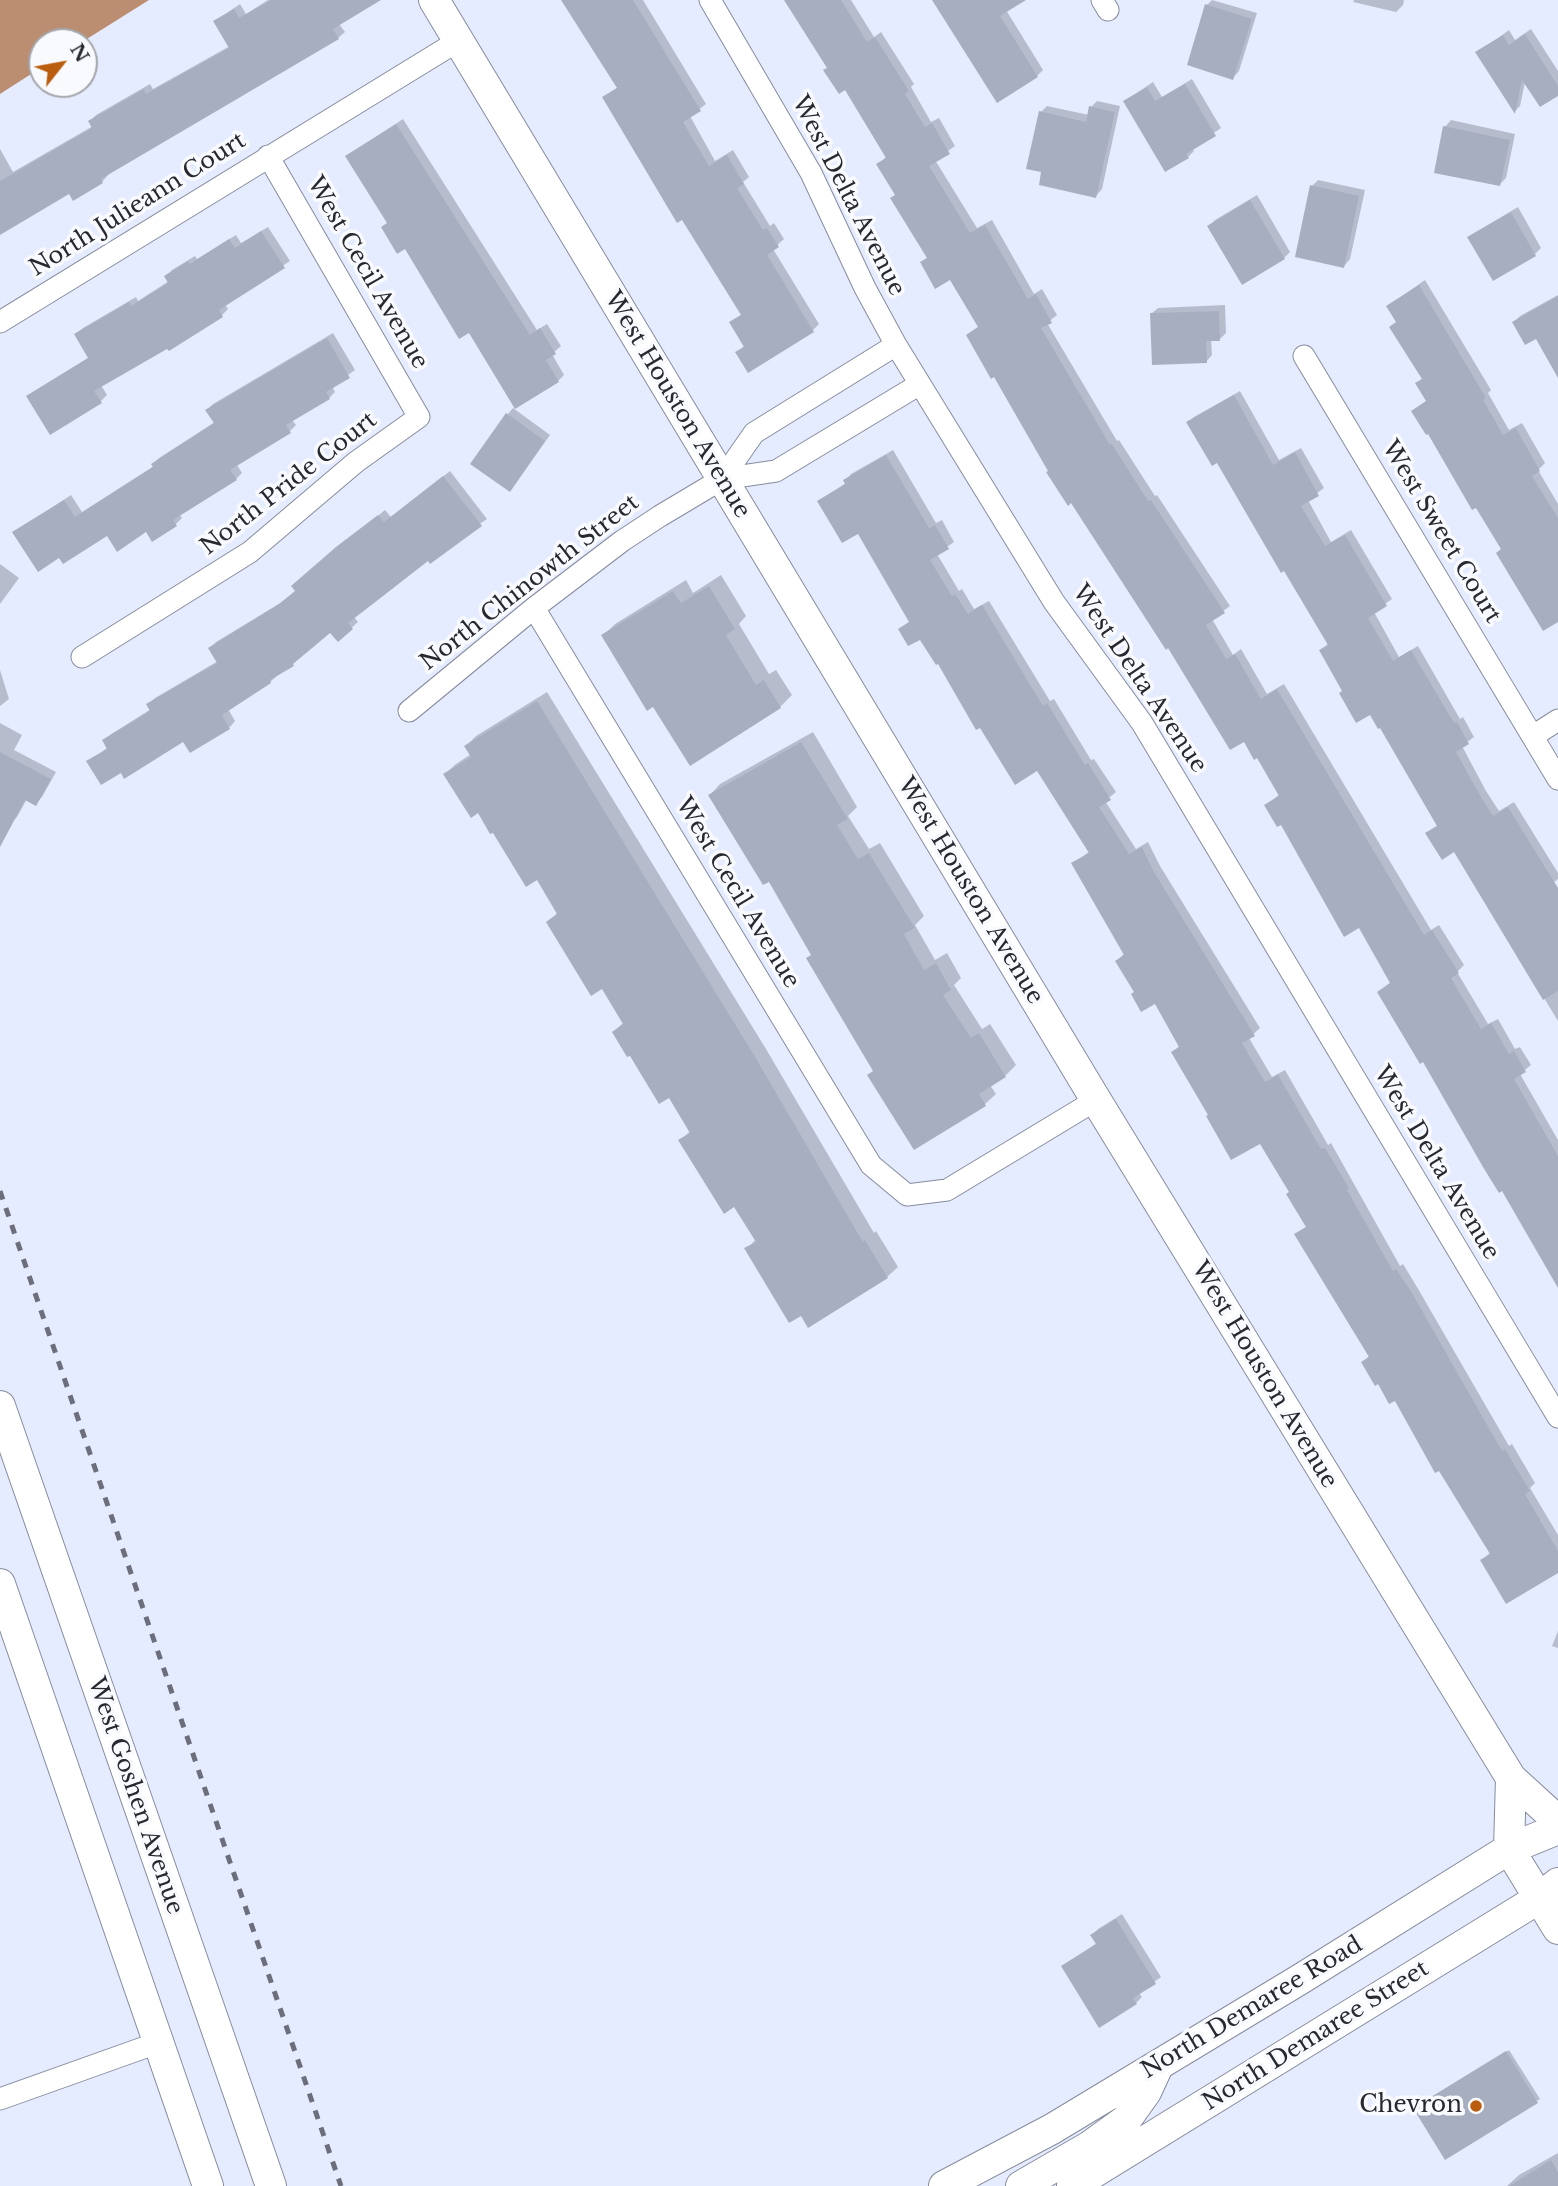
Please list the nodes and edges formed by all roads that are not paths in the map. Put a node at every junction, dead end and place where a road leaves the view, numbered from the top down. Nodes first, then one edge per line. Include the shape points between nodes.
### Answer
1 (434, 0) edge
2 (710, 0) edge
3 (458, 41) junction
4 (268, 156) junction
5 (0, 322) edge
6 (896, 345) junction
7 (1304, 356) dead end
8 (920, 384) junction
9 (419, 417) joint
10 (722, 479) junction
11 (534, 608) junction
12 (82, 657) dead end
13 (409, 711) dead end
14 (1558, 720) edge
15 (1533, 736) junction
16 (1558, 779) edge
17 (1096, 1100) junction
18 (0, 1405) edge
19 (1558, 1417) edge
20 (0, 1584) edge
21 (1511, 1778) junction
22 (1558, 1821) edge
23 (1558, 1829) edge
24 (1509, 1849) junction
25 (1548, 1891) edge
26 (1558, 1929) edge
27 (157, 2043) junction
28 (1158, 2065) junction
29 (0, 2099) edge
30 (208, 2186) edge
31 (271, 2186) edge
32 (944, 2186) edge
33 (1021, 2186) edge
34 (1072, 2186) edge

1 - 3 main road, West Houston Avenue
2 - 6 street, West Delta Avenue via 811,173
3 - 4 street, North Julieann Court
3 - 10 main road, West Houston Avenue
4 - 5 street, North Julieann Court
4 - 9 street, West Cecil Avenue
6 - 8 street, West Delta Avenue
6 - 10 street, North Chinowth Street via 754,432
7 - 15 street, West Sweet Court
8 - 10 street, North Chinowth Street via 776,471
8 - 19 street, West Delta Avenue via 1054,602 1142,723
9 - 12 street, North Pride Court via 250,552
10 - 11 street, North Chinowth Street via 622,541
10 - 17 main road, West Houston Avenue
11 - 13 street, North Chinowth Street
11 - 17 street, West Cecil Avenue via 871,1165 907,1195 947,1190
14 - 15 street
15 - 16 street, West Sweet Court
17 - 21 main road, West Houston Avenue
18 - 31 main road, West Goshen Avenue
20 - 27 main road
21 - 22 main road, West Houston Avenue
21 - 24 main road
23 - 24 main road, North Demaree Road
24 - 25 main road
24 - 28 main road, North Demaree Road
25 - 26 main road
25 - 34 main road, North Demaree Street
27 - 29 street
27 - 30 main road
28 - 32 main road, North Demaree Road via 1052,2129
28 - 33 main road via 1126,2120

